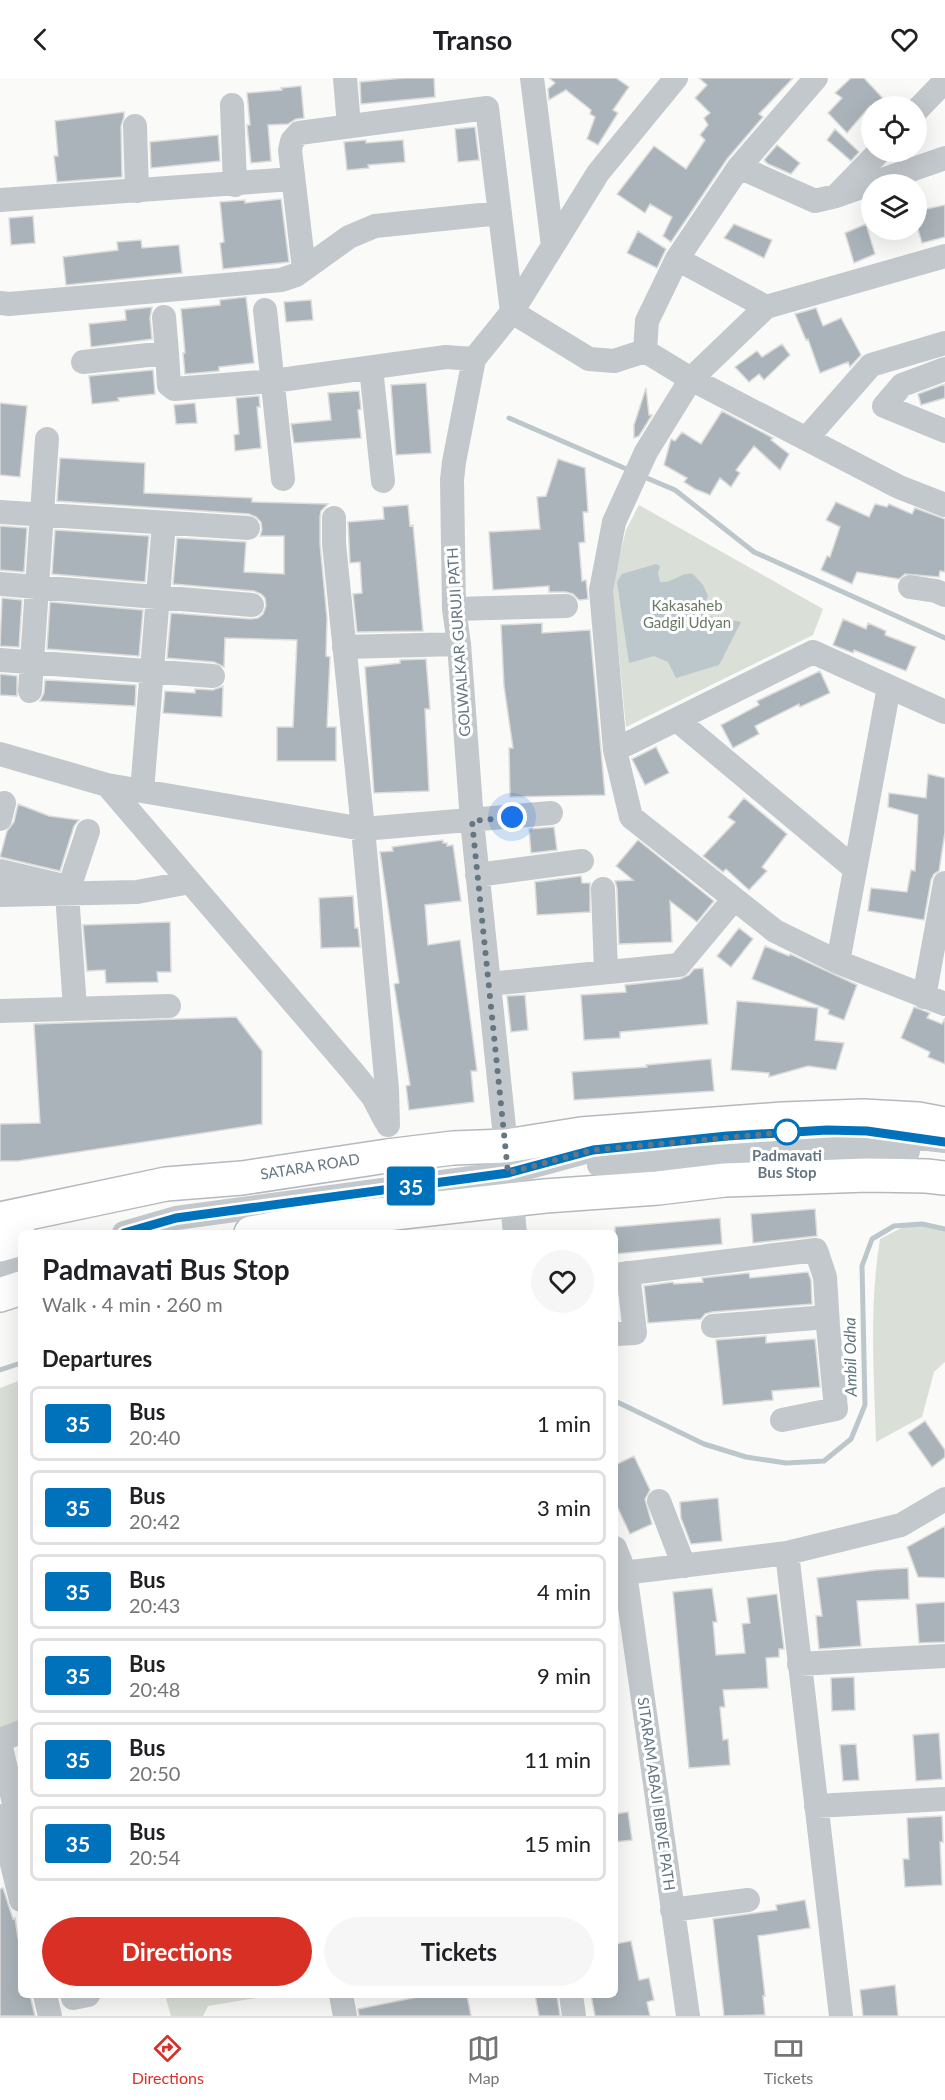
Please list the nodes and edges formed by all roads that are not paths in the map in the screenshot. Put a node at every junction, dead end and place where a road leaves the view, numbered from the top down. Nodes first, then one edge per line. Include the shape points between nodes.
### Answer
1 (345, 78) edge
2 (532, 78) edge
3 (676, 78) edge
4 (816, 78) edge
5 (945, 81) edge
6 (927, 100) edge
7 (232, 105) dead end
8 (135, 126) dead end
9 (349, 126) junction
10 (945, 159) edge
11 (869, 162) edge
12 (739, 167) junction
13 (293, 179) junction
14 (235, 185) junction
15 (137, 191) junction
16 (836, 196) junction
17 (0, 200) edge
18 (500, 213) junction
19 (553, 246) junction
20 (945, 256) edge
21 (677, 259) junction
22 (304, 269) junction
23 (0, 303) edge
24 (766, 307) junction
25 (265, 310) dead end
26 (512, 312) junction
27 (164, 316) dead end
28 (945, 343) edge
29 (645, 351) junction
30 (166, 353) junction
31 (474, 359) junction
32 (83, 362) dead end
33 (371, 368) junction
34 (945, 369) edge
35 (691, 379) junction
36 (273, 381) junction
37 (945, 431) edge
38 (47, 439) dead end
39 (806, 439) junction
40 (283, 479) dead end
41 (383, 481) dead end
42 (945, 505) edge
43 (0, 512) edge
44 (42, 515) junction
45 (334, 518) dead end
46 (164, 523) junction
47 (248, 528) dead end
48 (0, 584) edge
49 (37, 587) junction
50 (910, 587) dead end
51 (945, 595) edge
52 (158, 597) junction
53 (252, 605) dead end
54 (566, 606) dead end
55 (454, 609) junction
56 (459, 644) junction
57 (344, 647) junction
58 (0, 660) edge
59 (32, 663) junction
60 (152, 671) junction
61 (213, 676) dead end
62 (889, 687) junction
63 (30, 691) dead end
64 (945, 712) edge
65 (677, 720) junction
66 (615, 750) junction
67 (0, 754) edge
68 (107, 785) junction
69 (142, 791) junction
70 (551, 813) dead end
71 (472, 821) junction
72 (363, 830) junction
73 (88, 831) dead end
74 (582, 861) dead end
75 (854, 868) junction
76 (0, 871) edge
77 (477, 875) junction
78 (190, 882) junction
79 (945, 883) edge
80 (68, 890) junction
81 (603, 890) dead end
82 (0, 895) edge
83 (734, 899) junction
84 (838, 962) junction
85 (606, 972) junction
86 (489, 984) junction
87 (934, 1000) edge
88 (169, 1006) dead end
89 (75, 1008) junction
90 (0, 1011) edge
91 (945, 1124) edge
92 (388, 1140) junction
93 (945, 1142) edge
94 (945, 1154) edge
95 (558, 1161) junction
96 (508, 1173) junction
97 (242, 1178) junction
98 (945, 1178) edge
99 (0, 1219) edge
100 (55, 1230) edge
101 (134, 1230) edge
102 (260, 1230) edge
103 (515, 1230) edge
104 (18, 1240) edge
105 (0, 1245) edge
106 (18, 1264) edge
107 (0, 1269) edge
108 (621, 1274) edge
109 (18, 1289) edge
110 (0, 1294) edge
111 (18, 1306) edge
112 (0, 1311) edge
113 (827, 1317) junction
114 (713, 1326) dead end
115 (618, 1334) edge
116 (782, 1420) dead end
117 (945, 1499) edge
118 (660, 1501) dead end
119 (787, 1553) junction
120 (684, 1566) junction
121 (620, 1574) edge
122 (945, 1656) edge
123 (799, 1664) junction
124 (18, 1733) edge
125 (0, 1742) edge
126 (945, 1799) edge
127 (816, 1806) junction
128 (0, 1816) edge
129 (18, 1821) edge
130 (18, 1888) edge
131 (748, 1900) dead end
132 (672, 1910) junction
133 (46, 1998) edge
134 (341, 1998) edge
135 (571, 1998) edge
136 (50, 2016) edge
137 (345, 2016) edge
138 (574, 2016) edge
139 (688, 2016) edge
140 (841, 2016) edge

1 - 9 street
2 - 19 street
3 - 19 street, GOLWALKAR GURUJI PATH via 598,174
4 - 12 street
5 - 6 street
7 - 14 street
8 - 15 street
9 - 13 street via 298,133 290,150
9 - 18 street via 487,108
10 - 16 street
11 - 16 street
12 - 16 street via 815,201
12 - 21 street
13 - 14 street
13 - 22 street
14 - 15 street
15 - 17 street
18 - 22 street via 375,226 349,237
18 - 26 street
19 - 26 street, GOLWALKAR GURUJI PATH
20 - 24 street
21 - 24 street
21 - 29 street via 647,321
22 - 23 street via 281,280
24 - 35 street
25 - 36 street
26 - 29 street via 589,359 614,361
26 - 31 street, GOLWALKAR GURUJI PATH
27 - 30 street
28 - 39 street via 871,365
29 - 35 street
30 - 32 street
30 - 36 street via 169,385 174,389
31 - 33 street via 446,357
31 - 55 street, GOLWALKAR GURUJI PATH via 452,480
33 - 36 street
33 - 41 street
34 - 37 street via 902,385 884,406
35 - 39 street
35 - 66 street via 646,453 614,522 601,590
36 - 40 street
38 - 44 street
39 - 42 street via 899,487
43 - 44 street
44 - 46 street
44 - 49 street
45 - 57 street
46 - 47 street
46 - 52 street
48 - 49 street
49 - 52 street
49 - 59 street
50 - 51 street
52 - 53 street
52 - 60 street
54 - 55 street
55 - 56 street, GOLWALKAR GURUJI PATH
56 - 57 street
56 - 71 street, GOLWALKAR GURUJI PATH
57 - 72 street
58 - 59 street
59 - 60 street
59 - 63 street
60 - 61 street
60 - 69 street
62 - 64 street
62 - 65 street via 813,652
62 - 75 street
65 - 66 street
65 - 75 street
66 - 83 street via 631,817
67 - 68 street
68 - 69 street
68 - 78 street
69 - 72 street
70 - 71 street
71 - 72 street
71 - 77 street, GOLWALKAR GURUJI PATH
72 - 92 street via 387,1089
73 - 80 street
74 - 77 street
75 - 84 street
76 - 80 street
77 - 86 street, GOLWALKAR GURUJI PATH
78 - 80 street via 137,892
78 - 92 street via 373,1097
79 - 87 street
80 - 82 street
80 - 89 street
81 - 85 street
83 - 84 street via 774,931
83 - 85 street via 679,965
84 - 87 street
85 - 86 street
86 - 96 street, GOLWALKAR GURUJI PATH
88 - 89 street
89 - 90 street
91 - 96 highway, SATARA ROAD via 863,1116 581,1134
92 - 96 highway, SATARA ROAD via 453,1148
92 - 97 highway, SATARA ROAD
93 - 95 street via 867,1131 827,1130 593,1150
94 - 95 street via 836,1149 595,1165
95 - 96 street
96 - 98 highway, SATARA ROAD
96 - 101 street via 176,1218
96 - 102 highway, SATARA ROAD
96 - 103 street, GOLWALKAR GURUJI PATH
97 - 99 highway, SATARA ROAD via 165,1184
97 - 100 highway
104 - 105 highway
106 - 107 street
108 - 113 street via 816,1250 825,1277
108 - 115 street via 635,1333
109 - 110 highway
111 - 112 highway
113 - 114 street
113 - 116 street via 836,1409
117 - 119 street via 902,1525
118 - 120 street
119 - 120 street
119 - 123 street
120 - 121 street
121 - 132 street, SITARAM ABAJI BIBVE PATH
122 - 123 street
123 - 127 street
124 - 125 street
125 - 129 street
126 - 127 street
127 - 140 street
128 - 130 street
131 - 132 street
132 - 139 street, SITARAM ABAJI BIBVE PATH
133 - 136 street
134 - 137 street
135 - 138 street

